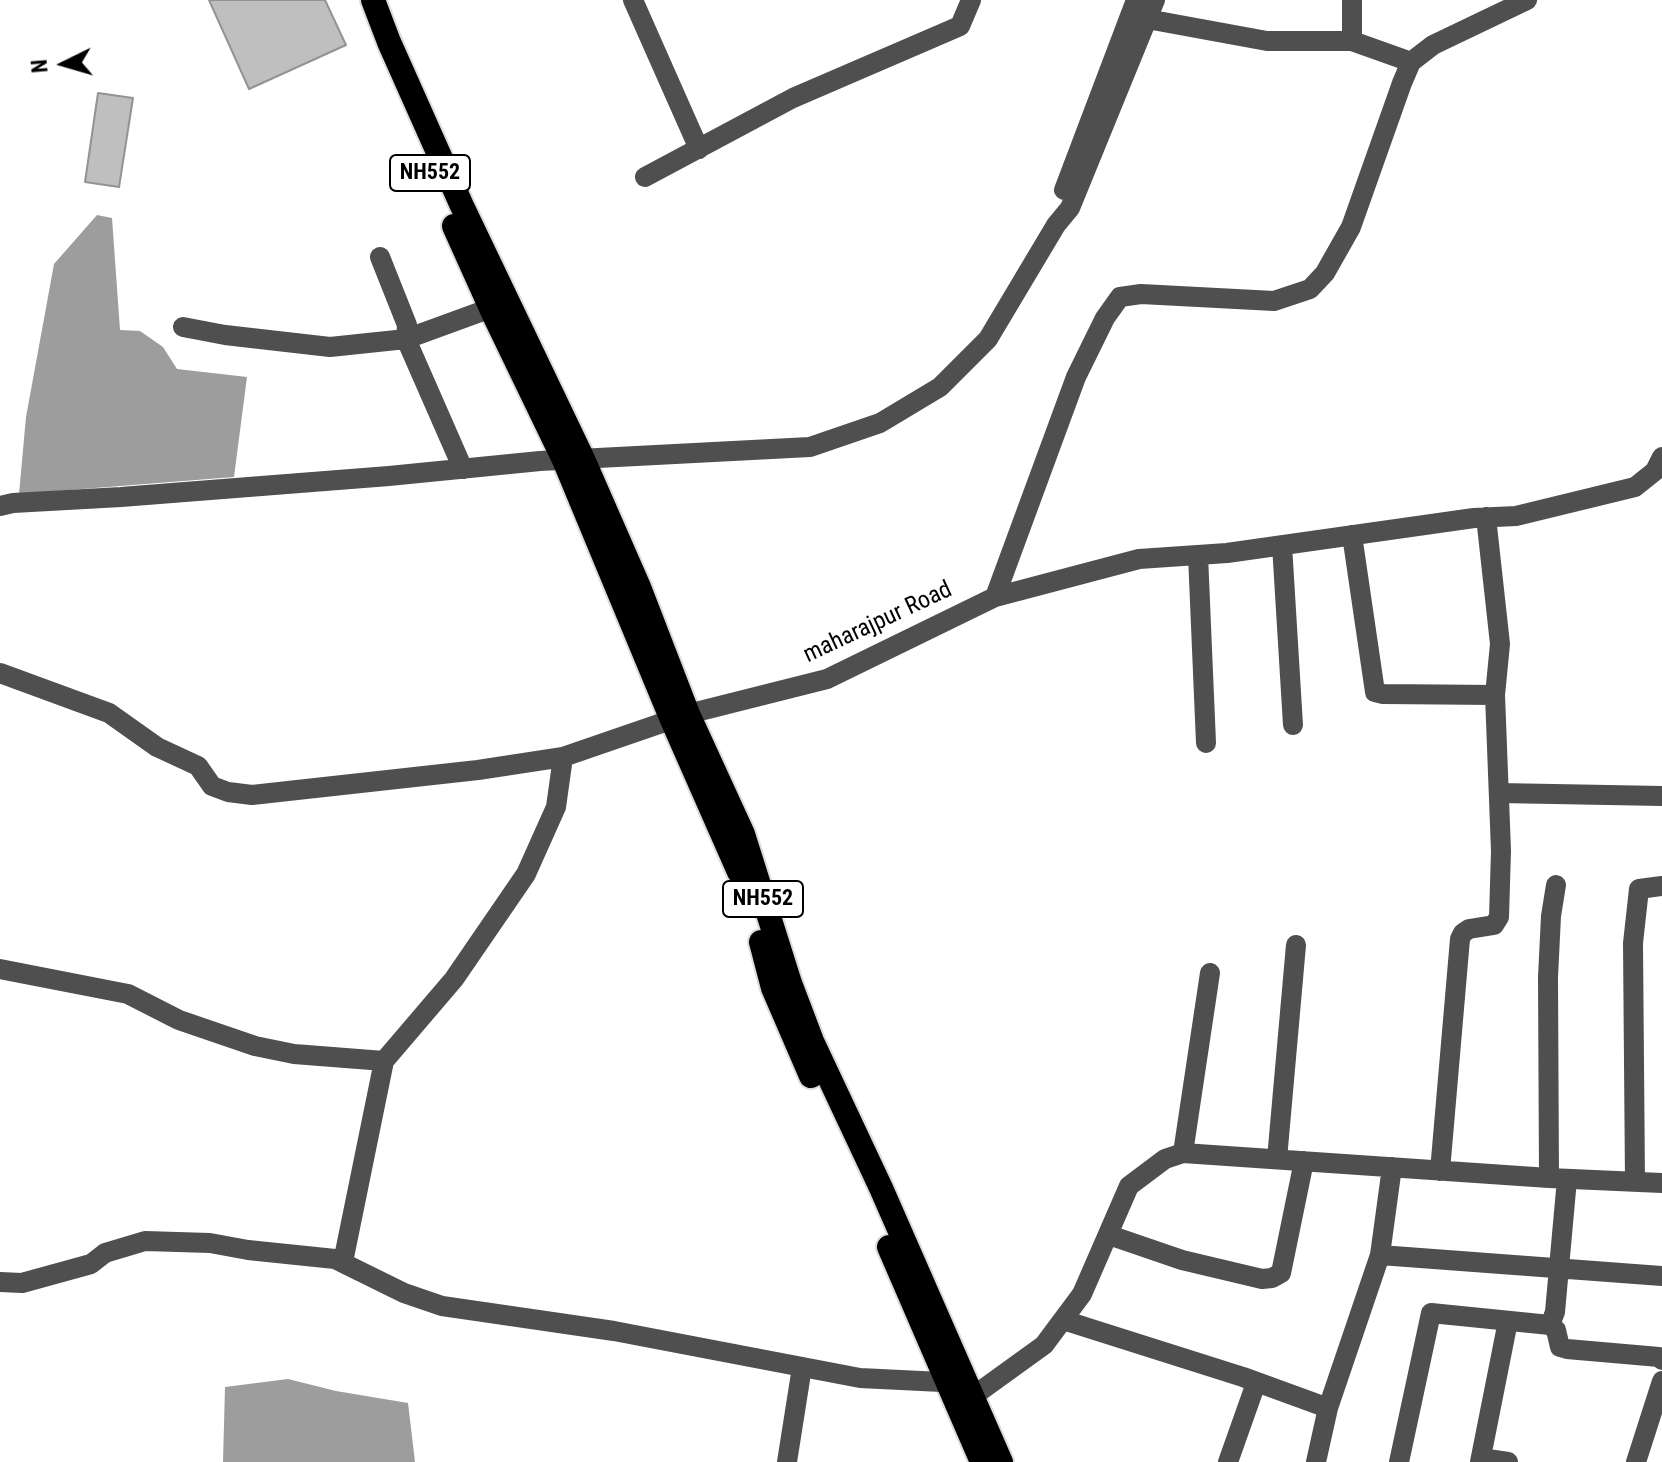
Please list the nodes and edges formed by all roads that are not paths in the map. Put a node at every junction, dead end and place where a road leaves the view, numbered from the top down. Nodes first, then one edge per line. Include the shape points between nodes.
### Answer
1 (355, 0) edge
2 (373, 0) edge
3 (633, 0) edge
4 (971, 0) edge
5 (1136, 0) edge
6 (1352, 0) edge
7 (1527, 0) edge
8 (1151, 9) edge
9 (1352, 41) junction
10 (1411, 62) junction
11 (699, 149) junction
12 (645, 177) dead end
13 (1056, 225) junction
14 (380, 257) dead end
15 (500, 305) junction
16 (183, 327) dead end
17 (406, 339) junction
18 (1662, 457) edge
19 (574, 459) junction
20 (463, 469) junction
21 (0, 506) edge
22 (1486, 517) junction
23 (1352, 535) junction
24 (1282, 545) junction
25 (1198, 555) junction
26 (995, 597) junction
27 (0, 673) edge
28 (1495, 695) junction
29 (680, 717) junction
30 (1293, 725) dead end
31 (1206, 743) dead end
32 (563, 757) junction
33 (1499, 793) junction
34 (1662, 796) edge
35 (1556, 885) dead end
36 (1662, 886) edge
37 (1296, 945) dead end
38 (0, 969) edge
39 (1210, 973) dead end
40 (384, 1061) junction
41 (1183, 1153) junction
42 (1277, 1159) junction
43 (1304, 1161) junction
44 (1392, 1167) junction
45 (1440, 1171) junction
46 (1558, 1178) junction
47 (1635, 1182) junction
48 (1662, 1183) edge
49 (1109, 1235) junction
50 (1380, 1255) junction
51 (343, 1262) junction
52 (1559, 1269) junction
53 (1662, 1276) edge
54 (0, 1282) edge
55 (1063, 1320) junction
56 (1508, 1321) junction
57 (1550, 1325) junction
58 (1662, 1360) edge
59 (802, 1367) junction
60 (1662, 1381) edge
61 (1256, 1383) junction
62 (961, 1388) junction
63 (1328, 1408) junction
64 (1480, 1460) edge
65 (787, 1462) edge
66 (982, 1462) edge
67 (1001, 1462) edge
68 (1228, 1462) edge
69 (1316, 1462) edge
70 (1399, 1462) edge
71 (1508, 1462) edge
72 (1636, 1462) edge

1 - 15 highway, NH552
2 - 15 highway, NH552
3 - 11 street
4 - 11 street via 960,26 793,98
5 - 13 street
6 - 9 street
7 - 10 street via 1433,45
8 - 9 street via 1267,41
8 - 13 street via 1070,208
9 - 10 street
10 - 26 street via 1351,227 1310,289 1274,301 1120,297 1076,377
11 - 12 street
13 - 19 street via 988,339 940,387 880,423 810,447
14 - 17 street via 407,325
15 - 17 street
15 - 19 highway, NH552
16 - 17 street via 330,347
17 - 20 street
18 - 22 street, maharajpur Road via 1655,471 1635,487 1516,516
19 - 20 street
19 - 29 highway, NH552 via 639,587
20 - 21 street
22 - 23 street, maharajpur Road
22 - 28 street via 1500,644
23 - 24 street, maharajpur Road
23 - 28 street via 1375,692
24 - 25 street, maharajpur Road
24 - 30 street
25 - 26 street, maharajpur Road via 1139,559
25 - 31 street
26 - 29 street, maharajpur Road via 827,679
27 - 32 street, maharajpur Road via 109,713 157,747 198,766 212,786 228,792 252,795
28 - 33 street
29 - 32 street, maharajpur Road
29 - 62 highway, NH552 via 743,834 812,1041 881,1188
32 - 40 street via 556,807 526,874 454,979
33 - 34 street
33 - 45 street via 1499,917 1494,925 1469,929 1460,939
35 - 46 street via 1548,977
36 - 47 street via 1639,889 1633,943
37 - 42 street
38 - 40 street via 128,994 179,1020 255,1046
39 - 41 street
40 - 51 street
41 - 42 street
41 - 49 street via 1165,1159 1129,1186
42 - 43 street
43 - 44 street
43 - 49 street via 1281,1273 1272,1278 1182,1260
44 - 45 street
44 - 50 street
45 - 46 street
46 - 47 street
46 - 52 street
47 - 48 street
49 - 55 street via 1082,1294
50 - 52 street
50 - 63 street
51 - 54 street via 210,1243 145,1241 105,1253 91,1264 22,1283
51 - 59 street via 442,1306 614,1331
52 - 53 street
52 - 57 street
55 - 61 street
55 - 62 street via 1044,1345
56 - 57 street
56 - 64 street
56 - 70 street via 1431,1313
57 - 58 street via 1560,1347
59 - 62 street
59 - 65 street
60 - 72 street
61 - 63 street
61 - 68 street
62 - 66 highway, NH552
62 - 67 highway, NH552
63 - 69 street
64 - 71 street

